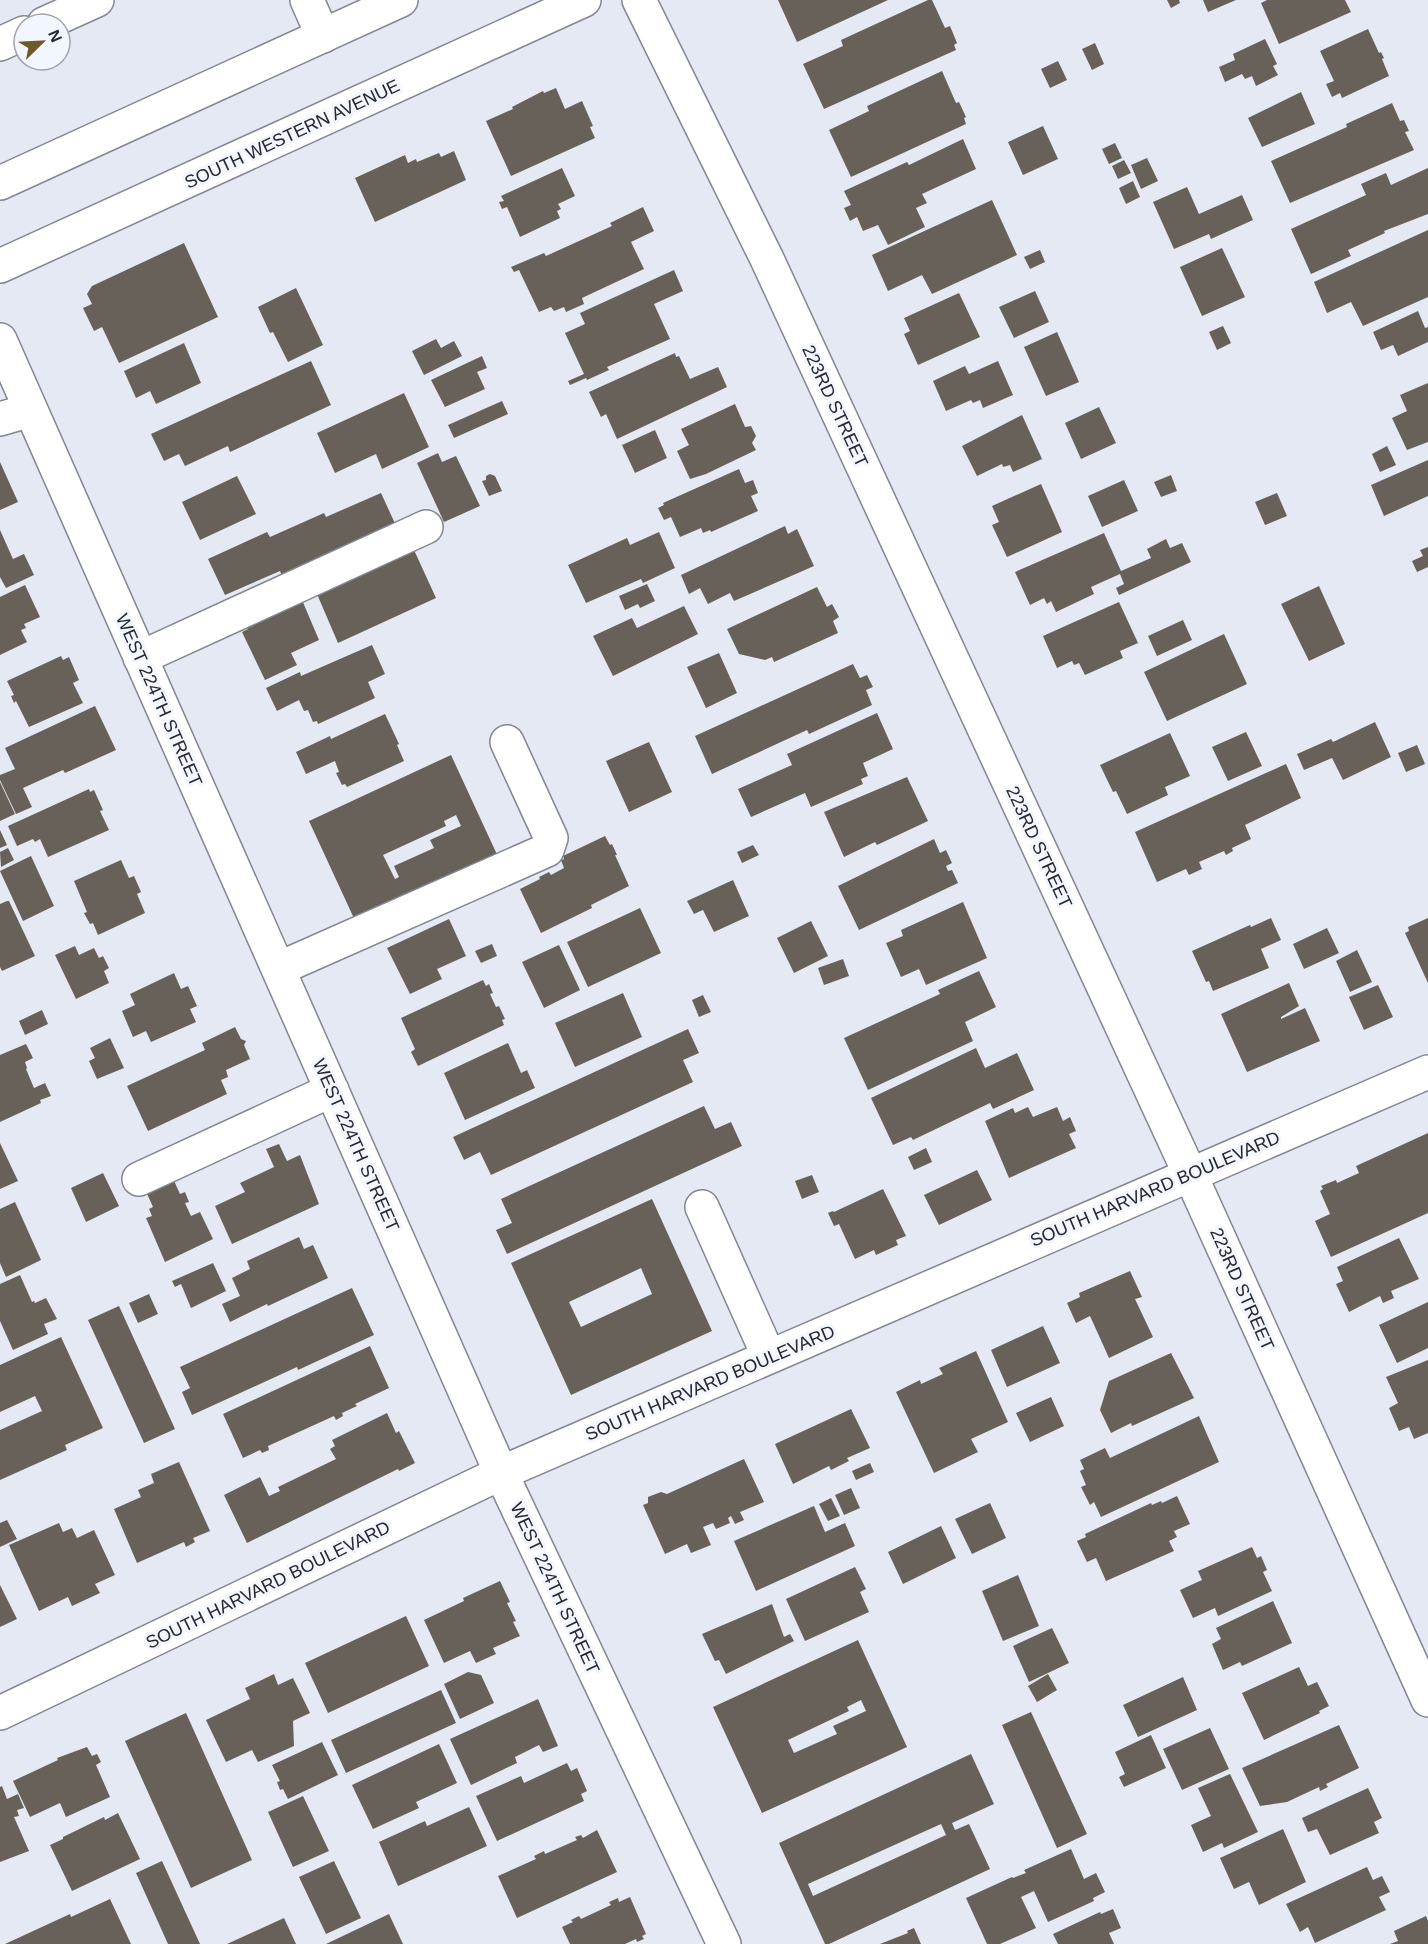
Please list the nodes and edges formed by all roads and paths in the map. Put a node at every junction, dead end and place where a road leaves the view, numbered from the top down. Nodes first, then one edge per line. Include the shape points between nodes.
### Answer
1 (97, 0) edge
2 (308, 0) edge
3 (401, 0) edge
4 (584, 0) edge
5 (639, 0) edge
6 (70, 12) edge
7 (323, 36) junction
8 (0, 183) edge
9 (0, 266) edge
10 (0, 340) edge
11 (31, 410) junction
12 (0, 419) edge
13 (426, 526) dead end
14 (140, 658) junction
15 (507, 742) dead end
16 (278, 969) junction
17 (1428, 1072) edge
18 (332, 1090) junction
19 (1190, 1174) junction
20 (139, 1179) dead end
21 (702, 1207) dead end
22 (769, 1357) junction
23 (501, 1473) junction
24 (1428, 1700) edge
25 (0, 1713) edge
26 (724, 1944) edge

1 - 6 street
2 - 7 street
3 - 7 street
4 - 9 street, SOUTH WESTERN AVENUE
5 - 19 street, 223RD STREET via 772,270
7 - 8 street
10 - 11 street, WEST 224TH STREET
11 - 12 street
11 - 14 street, WEST 224TH STREET
13 - 14 street
14 - 16 street, WEST 224TH STREET
15 - 16 street via 551,838 547,850
16 - 18 street, WEST 224TH STREET
17 - 19 street, SOUTH HARVARD BOULEVARD
18 - 20 street
18 - 23 street, WEST 224TH STREET
19 - 22 street, SOUTH HARVARD BOULEVARD
19 - 24 street, 223RD STREET
21 - 22 street
22 - 23 street, SOUTH HARVARD BOULEVARD
23 - 25 street, SOUTH HARVARD BOULEVARD
23 - 26 street, WEST 224TH STREET

